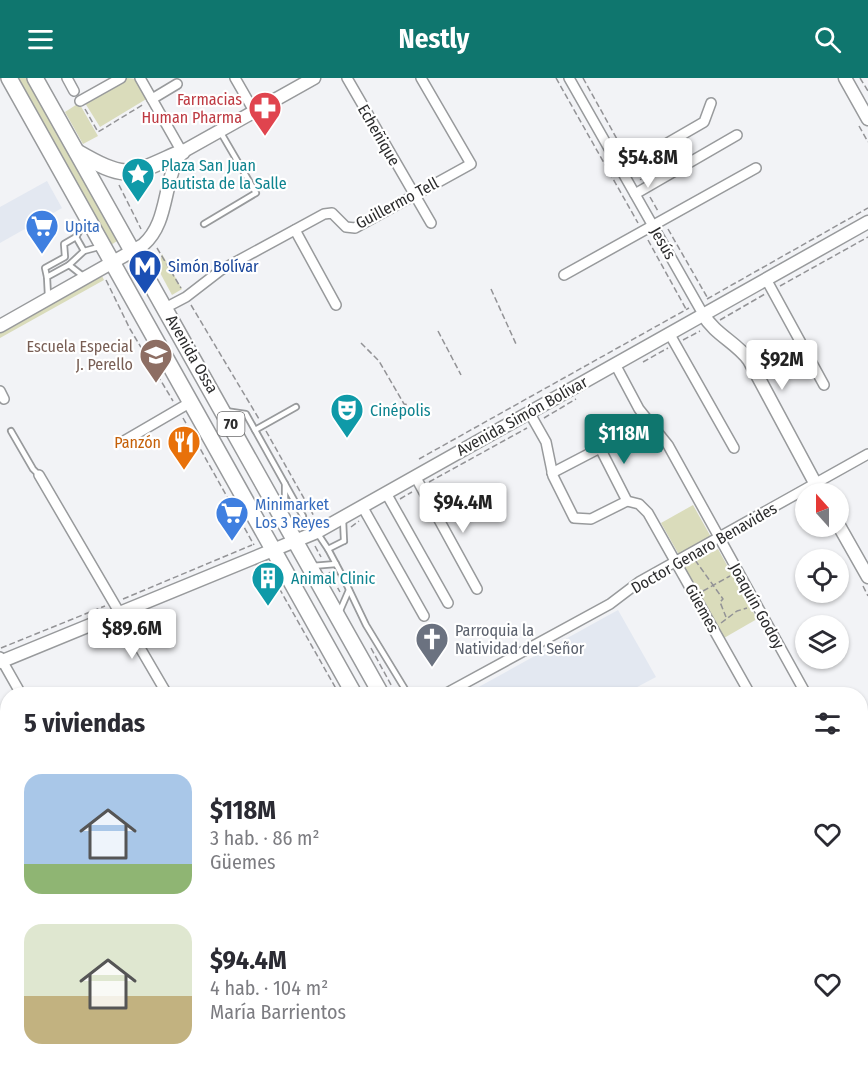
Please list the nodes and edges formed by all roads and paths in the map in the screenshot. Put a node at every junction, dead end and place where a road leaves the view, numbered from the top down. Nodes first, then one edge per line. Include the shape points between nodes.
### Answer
1 (9, 78) edge
2 (35, 78) edge
3 (67, 78) edge
4 (121, 78) edge
5 (140, 78) edge
6 (236, 78) edge
7 (314, 78) edge
8 (347, 78) edge
9 (421, 78) edge
10 (556, 78) edge
11 (569, 78) edge
12 (845, 78) edge
13 (860, 78) edge
14 (177, 84) dead end
15 (74, 91) dead end
16 (868, 92) edge
17 (152, 99) junction
18 (80, 101) joint
19 (711, 103) dead end
20 (864, 103) edge
21 (254, 111) junction
22 (868, 118) edge
23 (220, 131) junction
24 (737, 135) dead end
25 (77, 152) junction
26 (182, 152) junction
27 (756, 168) dead end
28 (621, 170) junction
29 (120, 172) junction
30 (635, 194) junction
31 (414, 195) junction
32 (868, 208) edge
33 (88, 217) junction
34 (868, 222) edge
35 (431, 223) dead end
36 (204, 224) dead end
37 (653, 226) junction
38 (295, 230) junction
39 (643, 231) junction
40 (76, 237) junction
41 (148, 241) junction
42 (104, 245) junction
43 (84, 251) junction
44 (134, 251) junction
45 (65, 257) junction
46 (113, 262) junction
47 (69, 265) junction
48 (564, 275) dead end
49 (48, 277) junction
50 (85, 278) junction
51 (766, 279) junction
52 (106, 280) dead end
53 (491, 289) dead end
54 (186, 297) junction
55 (48, 298) junction
56 (708, 298) dead end
57 (336, 305) dead end
58 (165, 308) junction
59 (704, 314) junction
60 (0, 326) edge
61 (438, 331) dead end
62 (672, 339) junction
63 (361, 343) dead end
64 (516, 344) dead end
65 (615, 364) junction
66 (639, 364) dead end
67 (461, 375) dead end
68 (825, 386) dead end
69 (582, 396) dead end
70 (409, 405) dead end
71 (185, 406) junction
72 (296, 407) dead end
73 (223, 410) junction
74 (532, 418) junction
75 (263, 425) junction
76 (255, 430) junction
77 (11, 431) dead end
78 (124, 441) dead end
79 (735, 448) dead end
80 (868, 454) edge
81 (419, 459) dead end
82 (552, 473) junction
83 (39, 475) joint
84 (418, 482) junction
85 (285, 483) junction
86 (816, 483) edge
87 (827, 483) edge
88 (389, 498) junction
89 (627, 501) junction
90 (795, 501) edge
91 (365, 511) junction
92 (303, 516) dead end
93 (343, 517) junction
94 (286, 521) junction
95 (343, 531) junction
96 (312, 537) junction
97 (845, 537) edge
98 (718, 538) junction
99 (254, 545) junction
100 (328, 549) junction
101 (268, 553) junction
102 (695, 560) dead end
103 (677, 562) junction
104 (336, 564) junction
105 (310, 566) junction
106 (736, 569) junction
107 (868, 577) edge
108 (713, 586) junction
109 (477, 589) dead end
110 (349, 590) junction
111 (695, 596) junction
112 (448, 603) dead end
113 (757, 606) junction
114 (118, 607) junction
115 (338, 616) junction
116 (424, 616) dead end
117 (726, 616) junction
118 (714, 630) junction
119 (1, 657) edge
120 (17, 687) edge
121 (163, 687) edge
122 (335, 687) edge
123 (350, 687) edge
124 (377, 687) edge
125 (403, 687) edge
126 (458, 687) edge
127 (746, 687) edge
128 (802, 687) edge

1 - 33 main road, Avenida Ossa / 70
2 - 25 main road, Avenida Ossa / 70
3 - 15 street
4 - 18 street
5 - 17 street
6 - 21 street
7 - 21 street
8 - 31 street, Echeñique
9 - 31 street, Guillermo Tell via 471,164
10 - 39 path
11 - 28 street, Jesús
12 - 20 street
13 - 16 path
14 - 17 street
17 - 18 path via 98,132
17 - 26 street
19 - 28 street via 704,122
20 - 22 street
21 - 23 street
23 - 26 street
23 - 36 lane via 256,193
24 - 30 street
25 - 29 main road
25 - 44 main road, Avenida Ossa / 70
26 - 29 main road via 136,172
26 - 41 street via 172,167 156,229
27 - 37 street
28 - 30 street, Jesús
29 - 41 path via 118,182
30 - 37 street, Jesús
31 - 35 street, Echeñique
31 - 38 street, Guillermo Tell via 355,228 346,227 326,213
32 - 56 path
33 - 40 lane
33 - 42 main road, Avenida Ossa / 70
34 - 51 street, Avenida Simón Bolívar
37 - 39 street
37 - 59 street, Jesús
38 - 54 street, Guillermo Tell via 221,270
38 - 57 street
39 - 48 street
39 - 81 path via 686,310
40 - 43 lane
40 - 45 lane via 64,244
41 - 44 street
41 - 54 path via 159,249
42 - 43 lane
42 - 46 main road, Avenida Ossa / 70
43 - 47 lane
44 - 46 street
44 - 58 main road, Avenida Ossa / 70
45 - 47 lane
45 - 49 lane via 45,268
46 - 50 street
46 - 71 main road, Avenida Ossa / 70
47 - 49 lane
47 - 50 lane
49 - 55 lane
50 - 55 street
51 - 59 street, Avenida Simón Bolívar
51 - 68 street
52 - 71 path via 130,329
53 - 64 path
54 - 58 street, Guillermo Tell
54 - 75 path
55 - 60 street
58 - 73 main road, Avenida Ossa / 70
59 - 62 street, Avenida Simón Bolívar
59 - 86 street via 714,331 749,360
61 - 67 path
62 - 65 street, Avenida Simón Bolívar
62 - 66 path
62 - 79 street
63 - 70 path via 379,361 404,404
65 - 74 street, Avenida Simón Bolívar
65 - 98 street, Joaquín Godoy via 639,409 664,439
69 - 74 path
71 - 78 street
71 - 99 path
71 - 101 main road, Avenida Ossa / 70
72 - 75 lane
73 - 76 lane via 246,414
73 - 94 main road, Avenida Ossa / 70
74 - 82 street via 546,442
74 - 84 street, Avenida Simón Bolívar
74 - 84 path
75 - 76 lane
75 - 96 path via 315,518 303,525
76 - 85 lane
77 - 83 lane
80 - 87 street, Doctor Genaro Benavides
82 - 89 street via 571,514 578,520 591,519
82 - 89 street, Güemes via 600,448
83 - 114 street
84 - 88 street, Avenida Simón Bolívar
84 - 88 path
84 - 109 street
85 - 92 lane
85 - 94 lane
88 - 91 street, Avenida Simón Bolívar
88 - 112 street
89 - 103 street, Güemes via 639,504 648,513
90 - 98 street, Doctor Genaro Benavides
91 - 93 street, Avenida Simón Bolívar
91 - 95 path
91 - 116 street
93 - 95 lane
93 - 96 street, Avenida Simón Bolívar
94 - 96 main road, Avenida Ossa / 70
95 - 100 lane via 344,541
96 - 100 lane
96 - 101 street, Avenida Simón Bolívar
96 - 105 main road, Avenida Ossa / 70
97 - 107 street
98 - 103 street, Doctor Genaro Benavides
98 - 106 street, Joaquín Godoy
99 - 101 path
99 - 114 path
100 - 104 lane
101 - 114 street, Avenida Simón Bolívar
101 - 122 path
101 - 123 main road, Avenida Ossa / 70
102 - 108 path
103 - 111 street, Güemes
103 - 126 street, Doctor Genaro Benavides via 639,582 610,604
104 - 105 lane
104 - 110 lane
105 - 115 main road, Avenida Ossa / 70
106 - 108 path
106 - 113 street, Joaquín Godoy
108 - 111 path
108 - 117 path via 723,599 720,603
110 - 115 lane
110 - 125 lane
111 - 118 street, Güemes
113 - 117 path
113 - 128 street, Joaquín Godoy
114 - 119 street, Avenida Simón Bolívar
114 - 119 path
114 - 121 street
115 - 124 main road, Avenida Ossa / 70
117 - 118 path
118 - 127 street, Güemes
119 - 120 street

